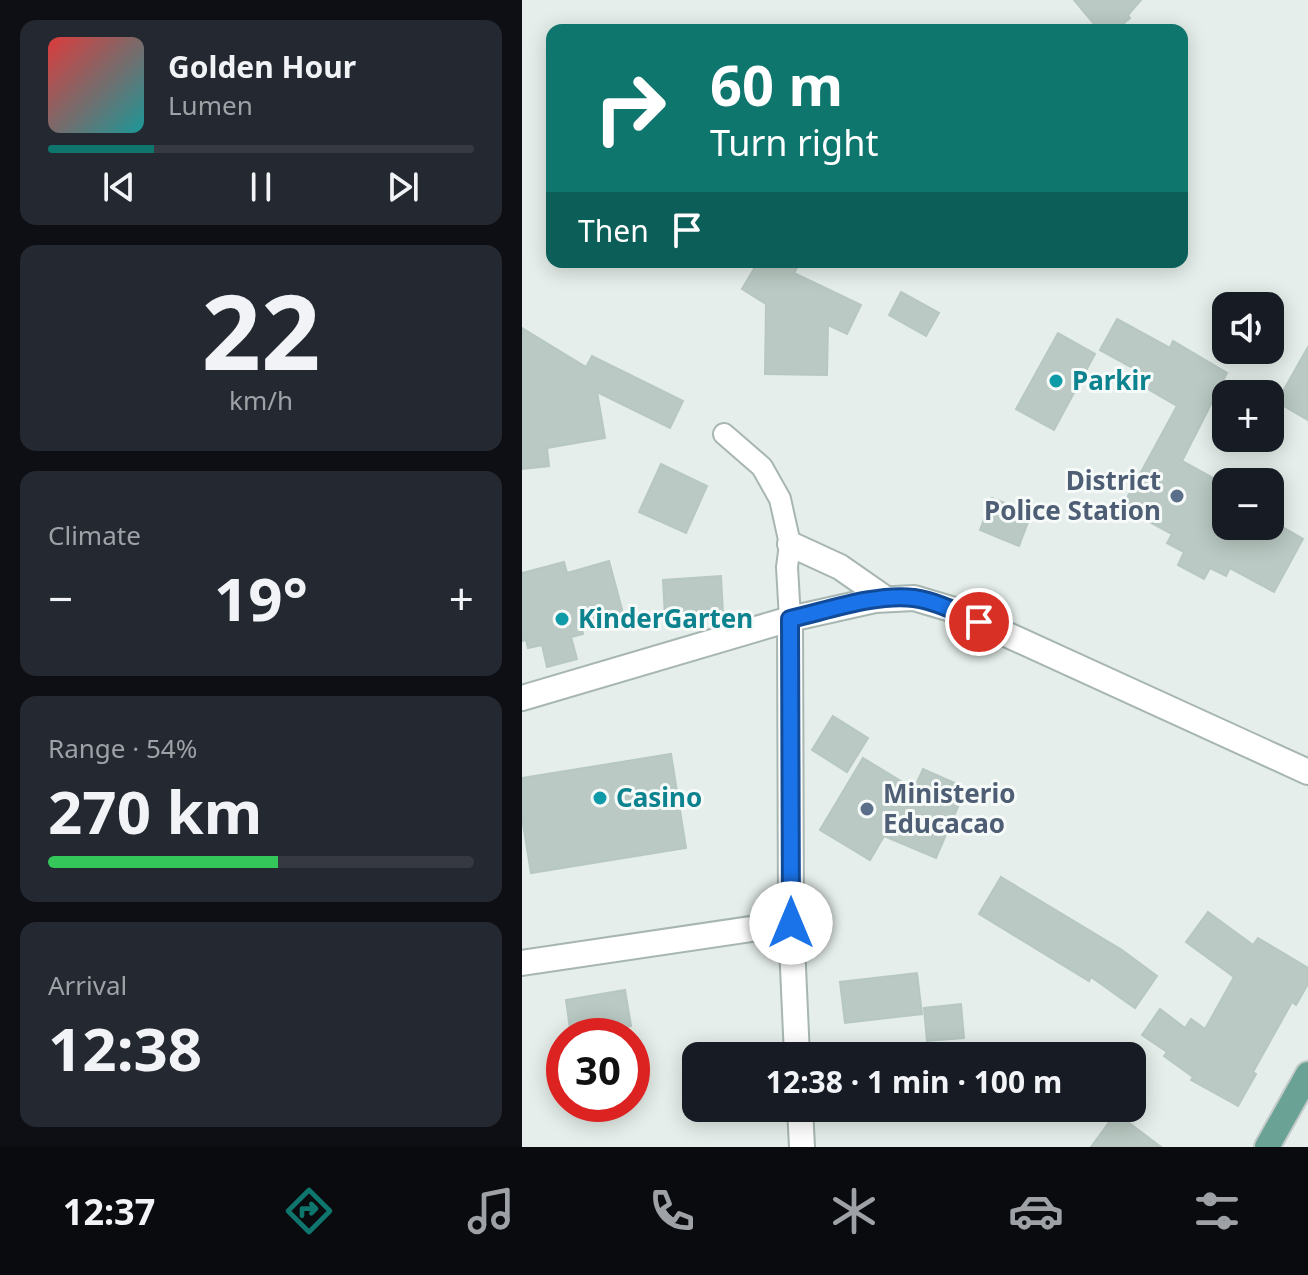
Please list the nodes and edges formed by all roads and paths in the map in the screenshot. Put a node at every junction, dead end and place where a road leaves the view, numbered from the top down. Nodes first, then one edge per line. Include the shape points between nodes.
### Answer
1 (724, 434) dead end
2 (790, 544) junction
3 (886, 599) junction
4 (790, 619) junction
5 (522, 698) edge
6 (1308, 772) edge
7 (791, 923) junction
8 (522, 963) edge
9 (796, 1042) edge
10 (1308, 1074) edge
11 (801, 1122) edge
12 (802, 1147) edge
13 (1267, 1147) edge

1 - 2 lane via 762,467 780,499
2 - 3 street via 840,567
2 - 4 lane
3 - 4 street
3 - 6 street via 914,598 951,609
4 - 5 street
4 - 7 street
7 - 8 street
7 - 9 street
10 - 13 main road
11 - 12 street

